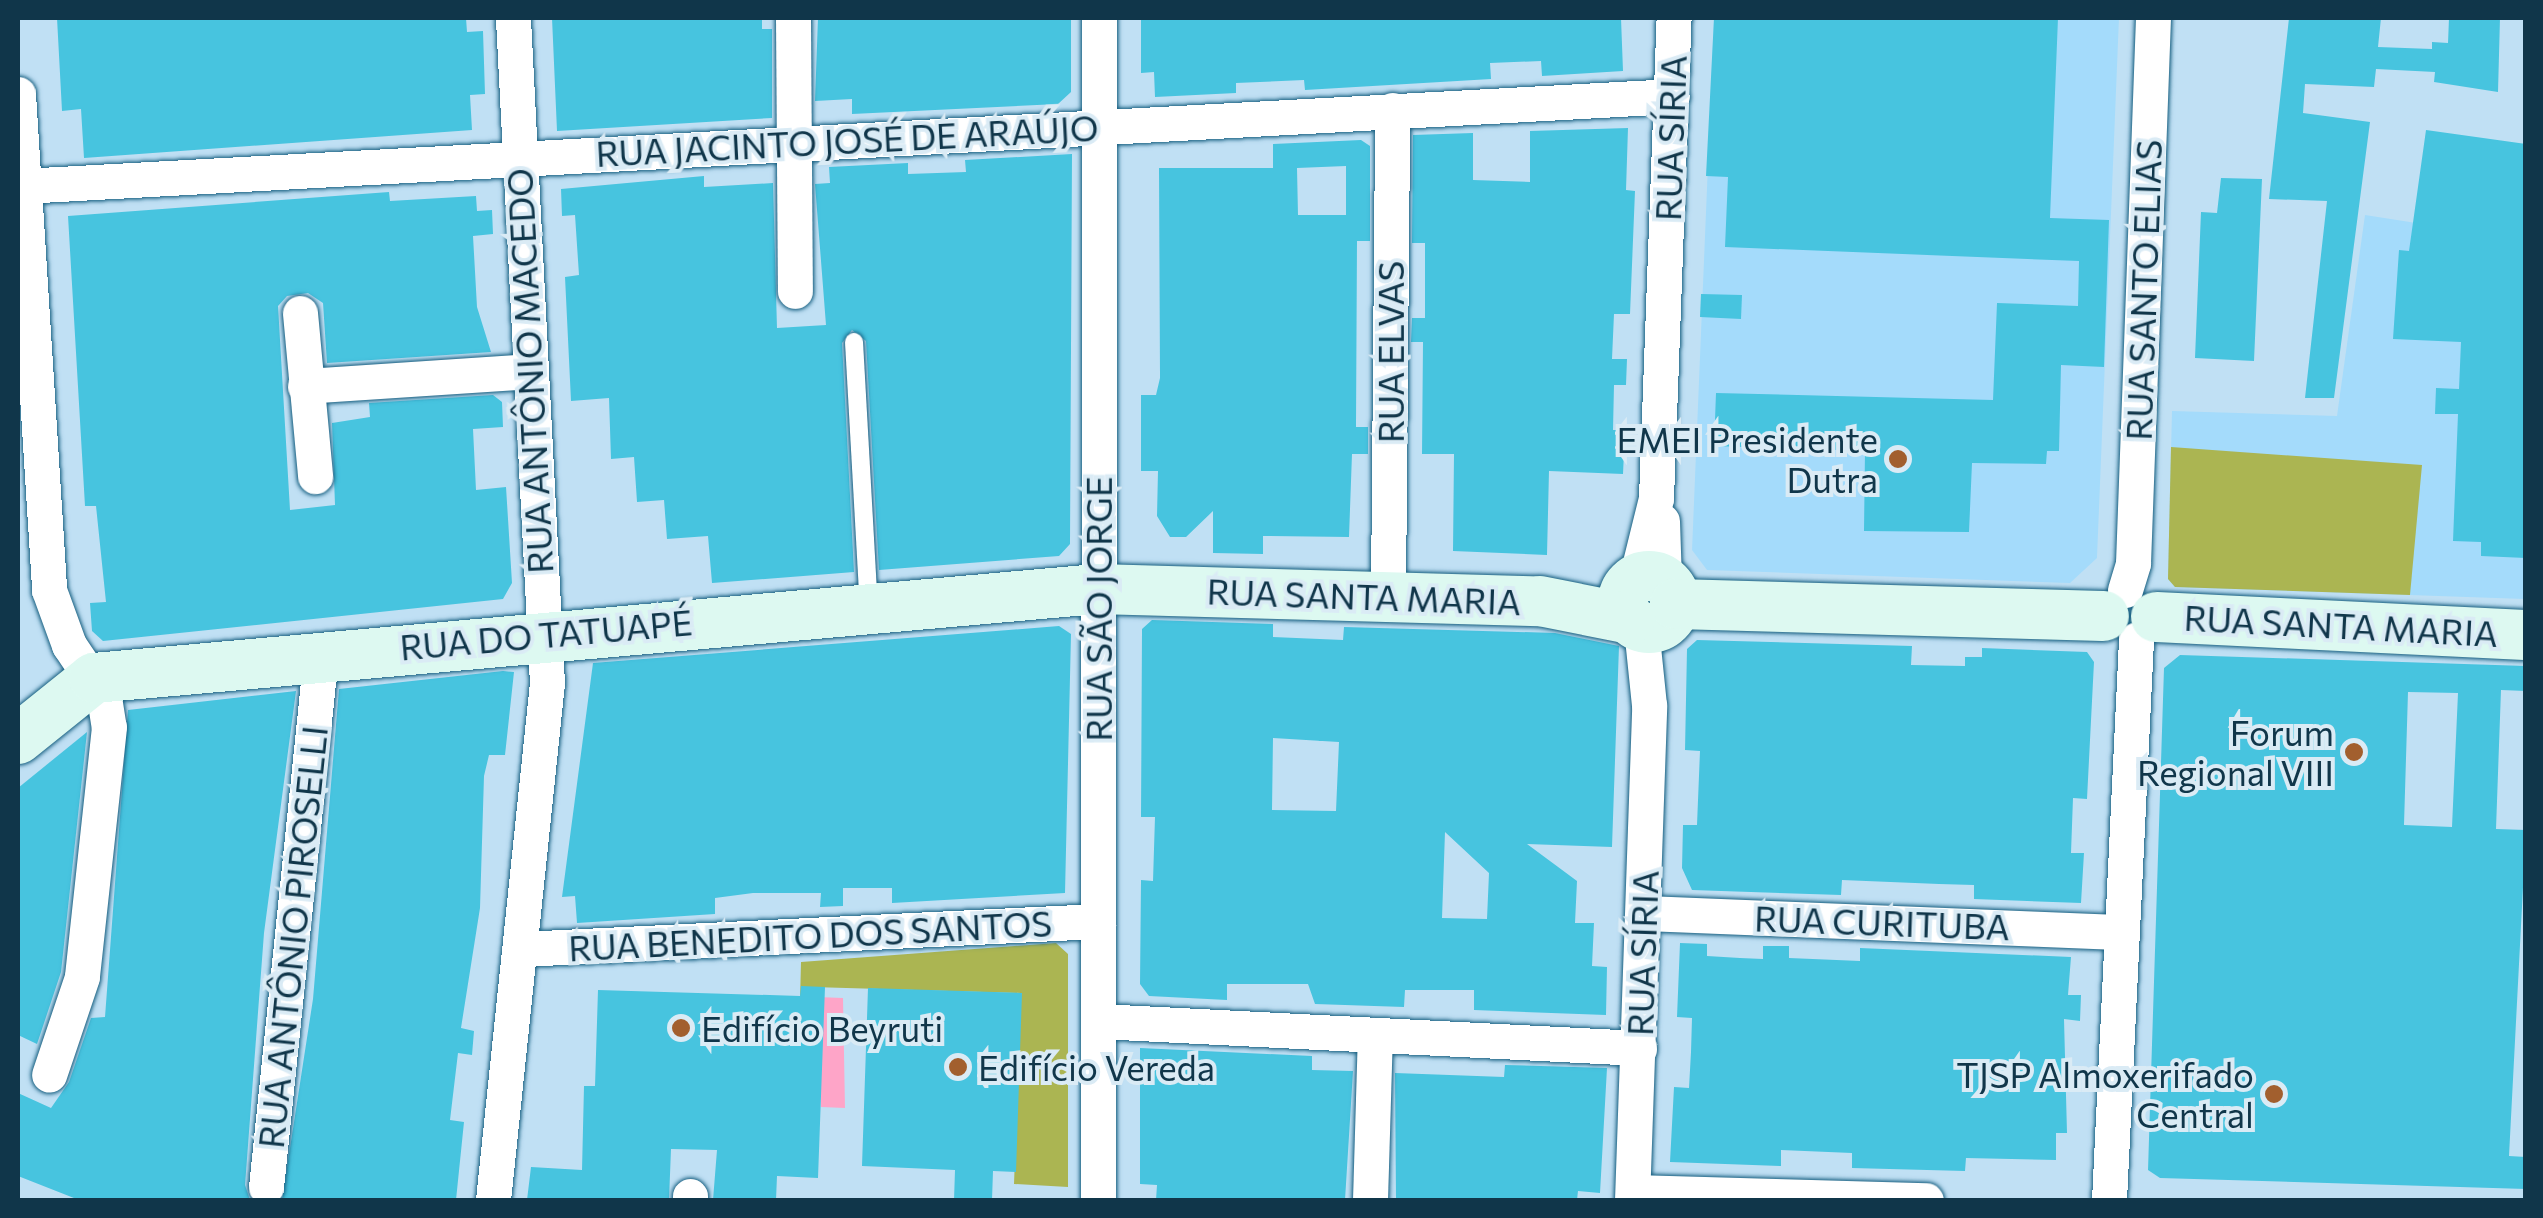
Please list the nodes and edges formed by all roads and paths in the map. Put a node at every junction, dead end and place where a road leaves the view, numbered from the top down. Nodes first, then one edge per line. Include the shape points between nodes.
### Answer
1 (513, 18) edge
2 (793, 18) edge
3 (1099, 18) edge
4 (1674, 18) edge
5 (2153, 18) edge
6 (18, 94) edge
7 (1672, 96) junction
8 (1392, 110) junction
9 (1100, 125) junction
10 (794, 142) junction
11 (519, 158) junction
12 (22, 186) junction
13 (794, 291) dead end
14 (300, 314) dead end
15 (854, 342) dead end
16 (529, 371) junction
17 (305, 386) junction
18 (28, 429) edge
19 (315, 476) dead end
20 (1097, 588) junction
21 (1388, 594) junction
22 (1651, 606) junction
23 (869, 607) junction
24 (2131, 616) junction
25 (542, 634) junction
26 (2526, 635) edge
27 (319, 670) junction
28 (94, 678) junction
29 (18, 739) edge
30 (1644, 913) junction
31 (1098, 921) junction
32 (2120, 932) junction
33 (522, 950) junction
34 (1099, 1021) junction
35 (1375, 1035) junction
36 (1638, 1048) junction
37 (49, 1075) dead end
38 (266, 1187) dead end
39 (1633, 1196) edge
40 (492, 1200) edge
41 (1098, 1200) edge
42 (1370, 1200) edge
43 (1926, 1200) edge
44 (2109, 1200) edge

1 - 11 street, RUA ANTÔNIO MACEDO
2 - 10 street
3 - 9 street, RUA SÃO JORGE
4 - 7 street, RUA SÍRIA
5 - 24 street, RUA SANTO ELIAS
6 - 12 street
7 - 8 street, RUA JACINTO JOSÉ DE ARAÚJO
7 - 22 street, RUA SÍRIA
8 - 9 street, RUA JACINTO JOSÉ DE ARAÚJO
8 - 21 street, RUA ELVAS
9 - 10 street, RUA JACINTO JOSÉ DE ARAÚJO
9 - 20 street, RUA SÃO JORGE
10 - 11 street, RUA JACINTO JOSÉ DE ARAÚJO
10 - 13 street
11 - 12 street, RUA JACINTO JOSÉ DE ARAÚJO
11 - 16 street, RUA ANTÔNIO MACEDO
12 - 18 street
14 - 17 street
15 - 23 lane
16 - 17 street
16 - 25 street, RUA ANTÔNIO MACEDO
17 - 19 street
18 - 28 street via 49,590 69,645
20 - 21 street, RUA SANTA MARIA
20 - 23 street, RUA DO TATUAPÉ
20 - 31 street, RUA SÃO JORGE
21 - 22 street, RUA SANTA MARIA
22 - 24 street, RUA SANTA MARIA
22 - 30 street, RUA SÍRIA
23 - 25 street, RUA DO TATUAPÉ
24 - 26 street, RUA SANTA MARIA
24 - 32 street, RUA SANTO ELIAS
25 - 27 street, RUA DO TATUAPÉ
25 - 33 street, RUA ANTÔNIO MACEDO via 547,683
27 - 28 street, RUA DO TATUAPÉ
27 - 38 street, RUA ANTÔNIO PIROSELLI
28 - 29 street
28 - 37 street via 108,727 84,958
30 - 32 street, RUA CURITUBA
30 - 36 street, RUA SÍRIA
31 - 33 street, RUA BENEDITO DOS SANTOS
31 - 34 street, RUA SÃO JORGE
32 - 44 street, RUA SANTO ELIAS
33 - 40 street, RUA ANTÔNIO MACEDO
34 - 35 street
34 - 41 street, RUA SÃO JORGE
35 - 36 street
35 - 42 street
36 - 39 street, RUA SÍRIA
39 - 43 street

